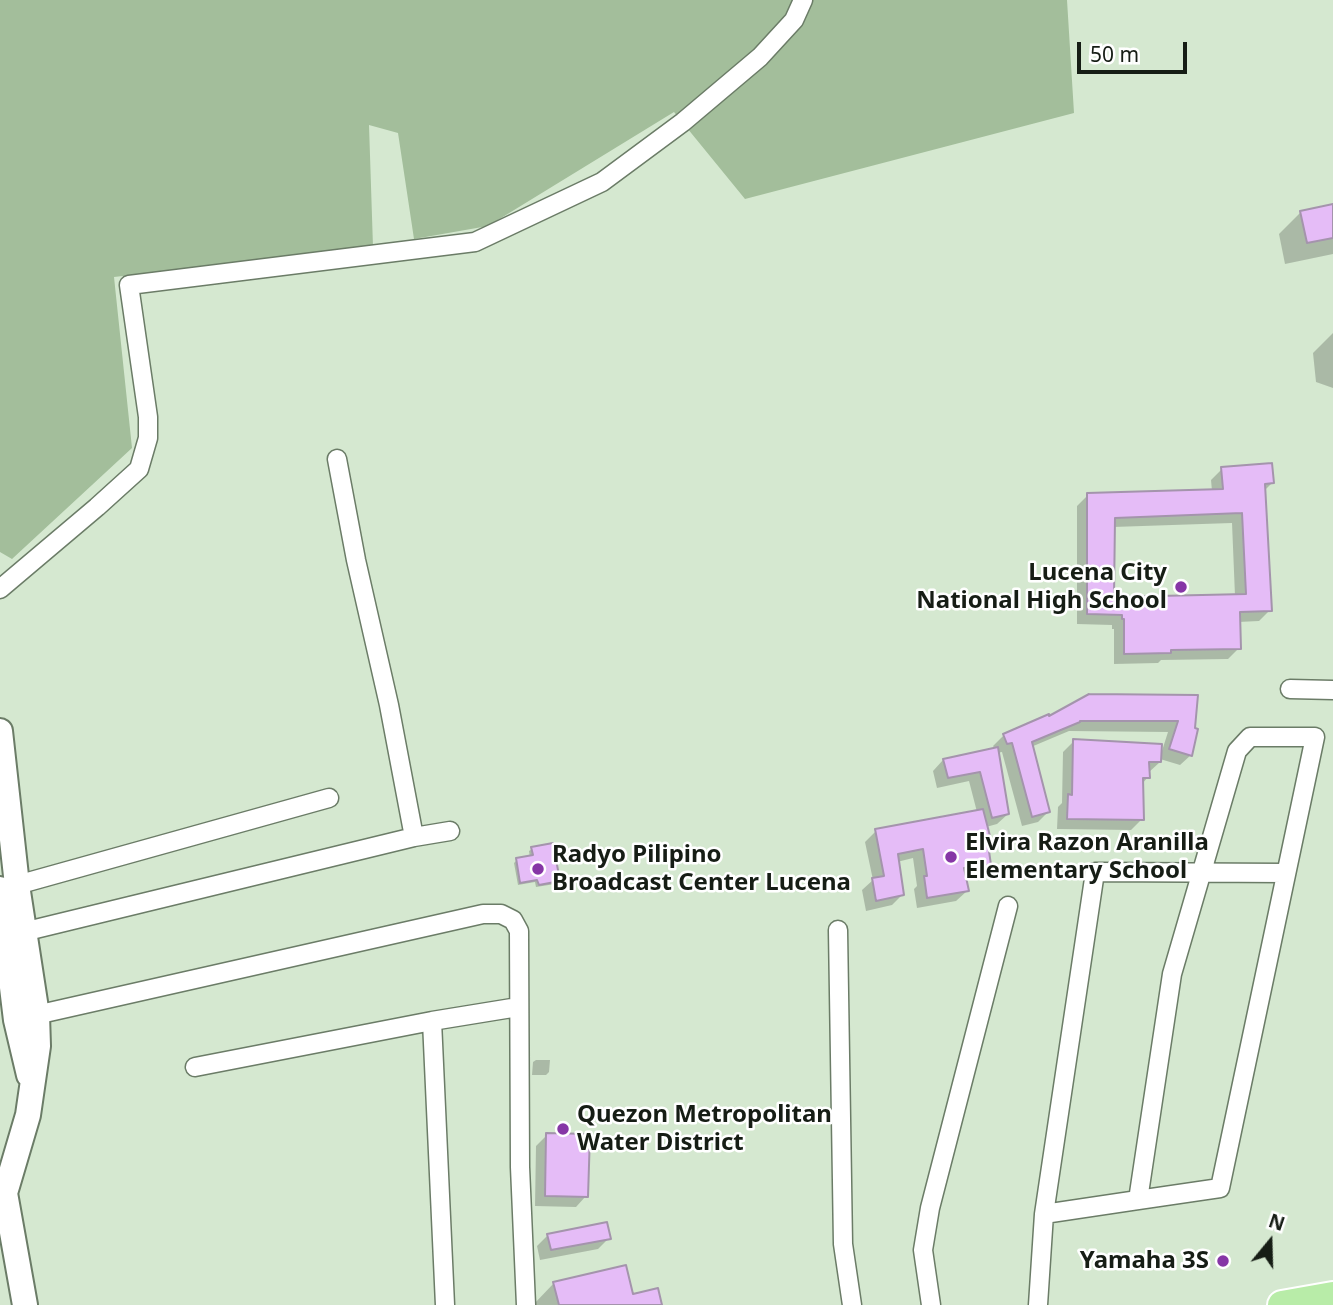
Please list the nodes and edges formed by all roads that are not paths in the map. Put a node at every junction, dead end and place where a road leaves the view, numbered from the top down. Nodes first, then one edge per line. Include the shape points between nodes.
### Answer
1 (803, 0) edge
2 (337, 459) dead end
3 (0, 589) edge
4 (1290, 689) dead end
5 (1333, 690) edge
6 (0, 730) edge
7 (329, 798) dead end
8 (450, 831) dead end
9 (414, 837) junction
10 (1202, 873) junction
11 (1286, 873) junction
12 (8, 887) edge
13 (1008, 906) dead end
14 (9, 929) edge
15 (838, 930) dead end
16 (518, 1007) junction
17 (27, 1018) junction
18 (432, 1021) junction
19 (195, 1067) dead end
20 (3, 1191) edge
21 (1138, 1200) junction
22 (1044, 1214) junction
23 (1333, 1296) edge
24 (25, 1305) edge
25 (446, 1305) edge
26 (526, 1305) edge
27 (852, 1305) edge
28 (932, 1305) edge
29 (1038, 1305) edge
30 (1282, 1305) edge

1 - 3 street via 794,20 760,57 612,175 475,242 129,285 148,417 148,438 139,469
2 - 9 street
4 - 5 street
6 - 12 street
7 - 12 street
8 - 9 street
9 - 14 street
10 - 11 street
10 - 11 street via 1237,751 1250,737 1315,737
10 - 21 street via 1171,974
10 - 22 street via 1095,872
11 - 21 street via 1220,1188
12 - 14 street
13 - 28 street via 930,1208 923,1250
14 - 17 street
15 - 27 street via 843,1244
16 - 17 street via 519,931 513,920 501,914 482,914
16 - 18 street
16 - 26 street
17 - 20 street via 38,1046 28,1115
18 - 19 street
18 - 25 street
20 - 24 street
21 - 22 street
22 - 29 street
23 - 30 main road

